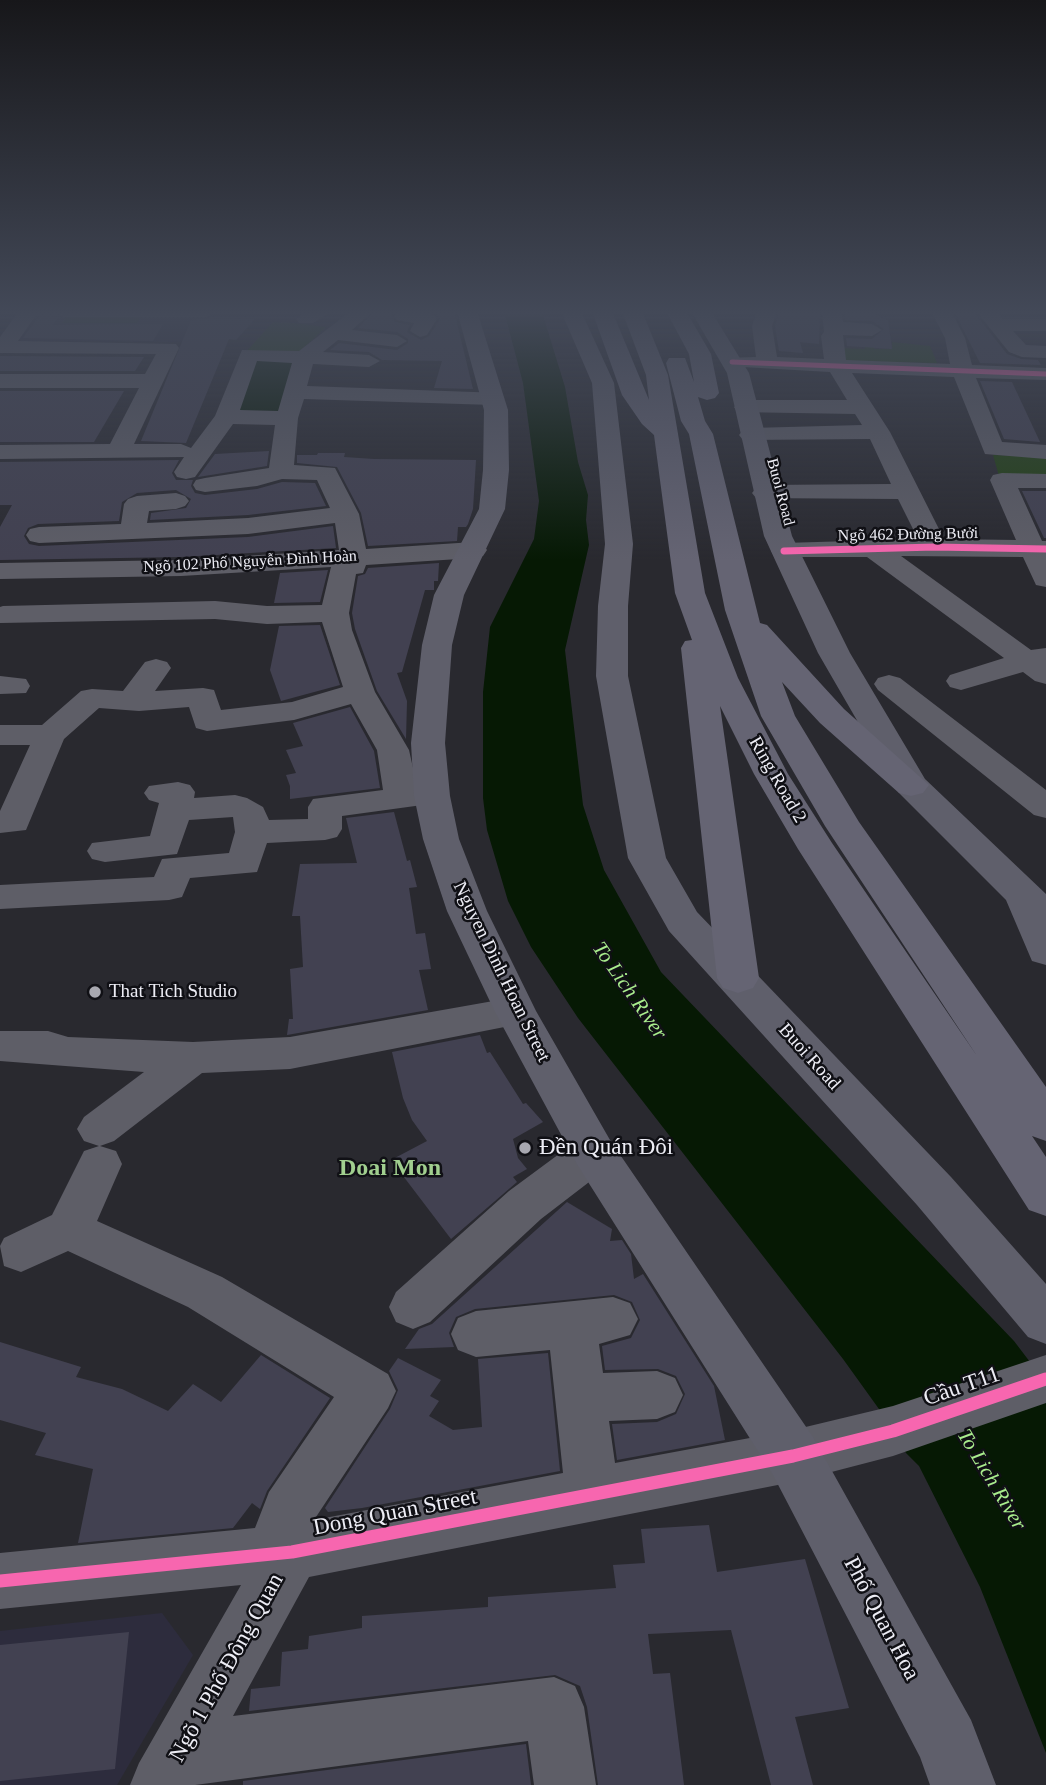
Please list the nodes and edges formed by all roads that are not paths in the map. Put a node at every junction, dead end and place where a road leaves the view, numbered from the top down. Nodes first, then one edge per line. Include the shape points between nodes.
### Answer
1 (147, 394) edge
2 (234, 394) edge
3 (294, 394) edge
4 (416, 394) edge
5 (492, 394) edge
6 (605, 394) edge
7 (634, 394) edge
8 (659, 394) edge
9 (685, 394) edge
10 (707, 394) edge
11 (742, 394) edge
12 (856, 394) edge
13 (971, 394) edge
14 (493, 398) junction
15 (745, 407) junction
16 (864, 407) junction
17 (226, 417) junction
18 (287, 418) junction
19 (664, 431) junction
20 (878, 432) junction
21 (701, 434) junction
22 (751, 435) junction
23 (119, 451) junction
24 (0, 452) edge
25 (1046, 452) edge
26 (868, 467) dead end
27 (895, 467) junction
28 (191, 468) junction
29 (19, 470) dead end
30 (281, 472) junction
31 (770, 476) junction
32 (1046, 481) edge
33 (907, 491) junction
34 (176, 501) dead end
35 (346, 514) junction
36 (133, 531) junction
37 (39, 535) dead end
38 (935, 547) junction
39 (874, 548) junction
40 (1039, 549) edge
41 (474, 550) junction
42 (784, 551) junction
43 (353, 556) junction
44 (13, 570) edge
45 (1046, 579) edge
46 (690, 593) junction
47 (740, 610) junction
48 (335, 613) junction
49 (2, 626) edge
50 (1039, 663) edge
51 (156, 668) dead end
52 (961, 681) dead end
53 (889, 684) dead end
54 (360, 692) junction
55 (132, 701) junction
56 (0, 735) edge
57 (50, 735) junction
58 (911, 785) junction
59 (417, 797) junction
60 (1039, 802) edge
61 (7, 828) edge
62 (252, 832) junction
63 (105, 851) dead end
64 (0, 897) edge
65 (1034, 906) edge
66 (1046, 951) edge
67 (738, 978) junction
68 (516, 1012) junction
69 (0, 1045) edge
70 (192, 1058) junction
71 (1046, 1124) edge
72 (594, 1153) junction
73 (1046, 1196) edge
74 (68, 1229) junction
75 (21, 1252) dead end
76 (413, 1307) dead end
77 (1046, 1321) edge
78 (476, 1334) dead end
79 (1045, 1379) edge
80 (657, 1395) dead end
81 (580, 1398) junction
82 (793, 1456) junction
83 (592, 1495) junction
84 (283, 1553) junction
85 (0, 1581) edge
86 (170, 1770) edge
87 (565, 1785) edge
88 (963, 1785) edge

1 - 23 street
2 - 17 street
3 - 18 street
4 - 14 street
5 - 14 main road, Nguyen Dinh Hoan Street
6 - 67 main road, Buoi Road via 619,544 612,676 639,828 647,858 683,921
7 - 19 highway
8 - 19 highway, Ring Road 2
9 - 21 highway, Ring Road 2
10 - 21 highway via 711,417
11 - 15 main road, Buoi Road
12 - 16 street
13 - 25 street via 993,449
14 - 41 main road, Nguyen Dinh Hoan Street via 495,489 492,509
15 - 16 street
15 - 22 main road, Buoi Road
16 - 20 street
17 - 18 street
17 - 28 street
18 - 30 street
19 - 46 highway, Ring Road 2
20 - 22 street
20 - 27 street
21 - 47 highway, Ring Road 2
22 - 31 main road, Buoi Road
23 - 24 street
23 - 28 street
26 - 27 street
27 - 33 street
28 - 29 street
28 - 30 street via 257,479
30 - 35 street via 326,473
31 - 33 street
31 - 42 main road, Buoi Road
32 - 40 street via 1002,480
33 - 38 street
34 - 36 street via 137,504
35 - 36 street via 248,526
35 - 43 street
36 - 37 street
38 - 39 street, Ngõ 462 Đường Bưởi
38 - 40 street, Ngõ 462 Đường Bưởi
39 - 42 street, Ngõ 462 Đường Bưởi
39 - 50 street
40 - 45 street
41 - 43 street, Ngõ 102 Phố Nguyễn Đình Hoàn
41 - 59 main road, Nguyen Dinh Hoan Street via 449,595 437,645 428,744
42 - 58 main road, Buoi Road via 828,642
43 - 44 street, Ngõ 102 Phố Nguyễn Đình Hoàn via 181,568
43 - 48 street via 353,567 344,568
44 - 49 street
46 - 67 highway
46 - 73 highway, Ring Road 2 via 722,678 771,774
47 - 58 highway via 797,681
47 - 71 highway, Ring Road 2 via 778,716 811,772 858,849
48 - 49 street via 267,615 215,610
48 - 54 street
50 - 52 street
51 - 55 street
53 - 60 street
54 - 55 street via 294,711 207,722 210,690
54 - 59 street
55 - 57 street via 87,700
56 - 57 street
57 - 61 street
58 - 65 main road, Buoi Road
59 - 62 street via 325,807 325,829
59 - 68 main road, Nguyen Dinh Hoan Street via 441,839 467,911
62 - 63 street via 251,815 235,806 168,801 164,846
62 - 64 street via 244,864 175,867 169,888
65 - 66 main road, Buoi Road
67 - 77 main road, Buoi Road via 934,1191
68 - 70 street via 290,1053
68 - 72 main road, Nguyen Dinh Hoan Street
69 - 70 street
70 - 74 street via 99,1146 80,1210
72 - 76 street via 525,1205
72 - 82 main road, Nguyen Dinh Hoan Street
74 - 75 street
74 - 84 street via 205,1292 370,1391 288,1511
78 - 81 street via 592,1323
79 - 82 street, Cầu T11 via 893,1432
80 - 81 street
81 - 83 street
82 - 83 street, Dong Quan Street
82 - 88 main road, Phố Quan Hoa via 948,1743
83 - 84 street, Dong Quan Street
84 - 85 street, Dong Quan Street
84 - 86 lane, Ngõ 1 Phố Đông Quan
86 - 87 street via 554,1707

